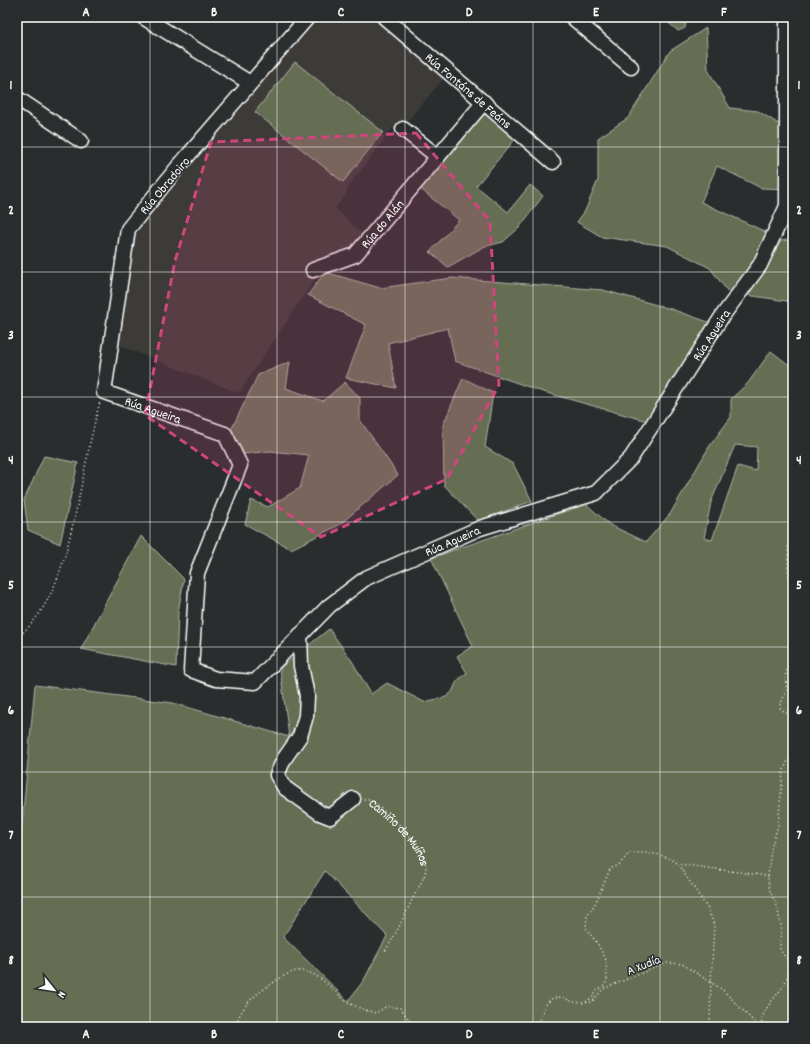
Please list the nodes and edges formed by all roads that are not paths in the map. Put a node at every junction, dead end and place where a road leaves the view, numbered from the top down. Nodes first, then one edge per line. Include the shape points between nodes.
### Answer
1 (143, 17) edge
2 (308, 17) edge
3 (384, 17) edge
4 (572, 17) edge
5 (791, 17) edge
6 (631, 67) dead end
7 (250, 83) junction
8 (17, 98) edge
9 (484, 102) junction
10 (403, 129) dead end
11 (81, 141) dead end
12 (438, 157) junction
13 (553, 162) dead end
14 (312, 270) dead end
15 (104, 392) joint
16 (300, 635) junction
17 (353, 799) road end

1 - 7 street
2 - 7 street, Rúa Obradoiro
3 - 9 street, Rúa Fontáns de Feáns
4 - 6 street
5 - 16 street, Rúa Agueira via 787,24 787,206 760,265 723,315 631,458 596,493 480,528 366,578 329,606
7 - 15 street, Rúa Obradoiro via 128,229
8 - 11 street
9 - 12 street, Rúa do Alán
9 - 13 street, Rúa Fontáns de Feáns
10 - 12 street
12 - 14 street, Rúa do Alán via 355,255
15 - 16 street, Rúa Agueira via 225,434 240,465 197,573 191,670 216,679 254,682
16 - 17 street, Camiño de Muíños via 301,666 307,696 306,716 300,736 284,759 277,775 285,788 320,813 330,817

